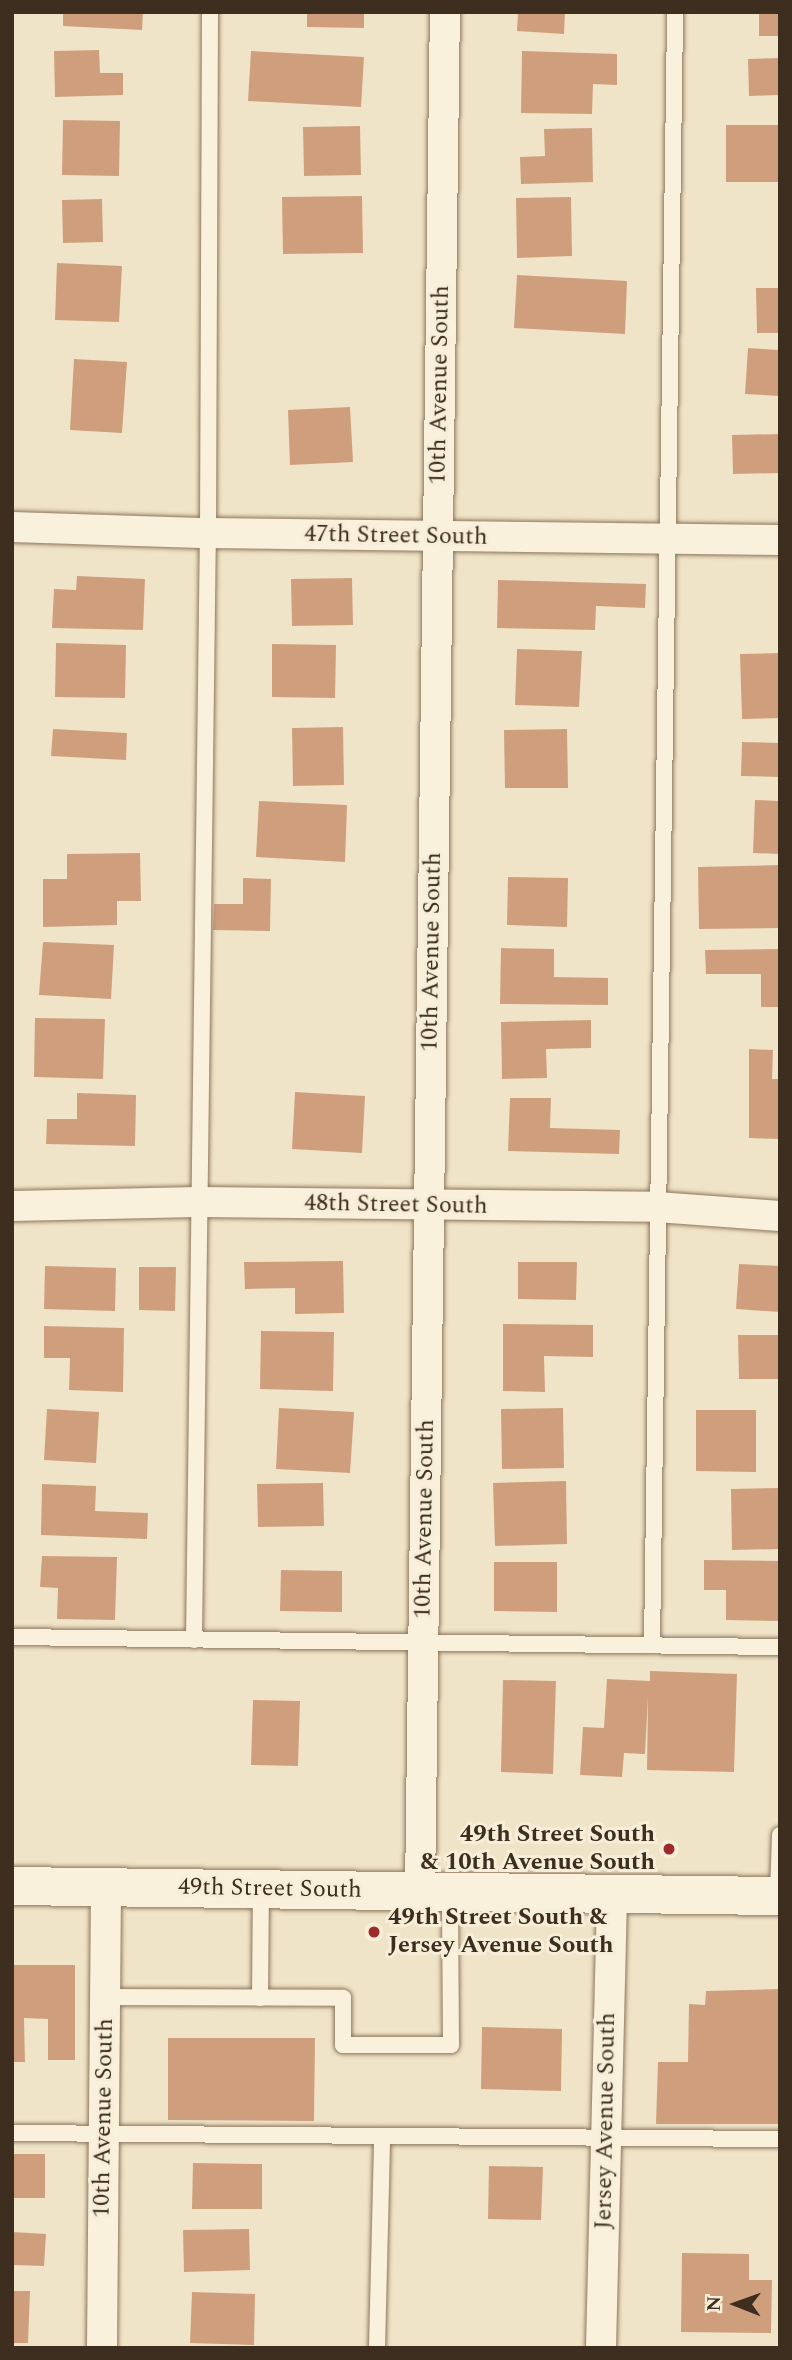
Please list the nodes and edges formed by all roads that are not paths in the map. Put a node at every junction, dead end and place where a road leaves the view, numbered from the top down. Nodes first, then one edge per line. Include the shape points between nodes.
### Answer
1 (210, 12) edge
2 (445, 12) edge
3 (675, 12) edge
4 (12, 527) edge
5 (208, 533) junction
6 (438, 536) junction
7 (666, 539) junction
8 (780, 540) edge
9 (198, 1202) junction
10 (12, 1206) edge
11 (428, 1207) junction
12 (657, 1207) junction
13 (780, 1216) edge
14 (12, 1637) edge
15 (194, 1640) junction
16 (424, 1642) junction
17 (652, 1645) junction
18 (780, 1647) edge
19 (780, 1835) edge
20 (12, 1886) edge
21 (106, 1888) junction
22 (261, 1889) junction
23 (435, 1891) junction
24 (612, 1893) junction
25 (779, 1896) edge
26 (105, 1997) junction
27 (260, 1998) junction
28 (12, 2133) edge
29 (104, 2133) junction
30 (382, 2136) junction
31 (605, 2138) junction
32 (780, 2139) edge
33 (102, 2348) edge
34 (377, 2348) edge
35 (601, 2348) edge

1 - 5 lane
2 - 6 street, 10th Avenue South
3 - 7 lane
4 - 5 street, 47th Street South
5 - 6 street, 47th Street South
5 - 9 lane
6 - 7 street, 47th Street South
6 - 11 street, 10th Avenue South
7 - 8 street, 47th Street South
7 - 12 lane
9 - 10 street, 48th Street South
9 - 11 street, 48th Street South
9 - 15 lane
11 - 12 street, 48th Street South
11 - 16 street, 10th Avenue South
12 - 13 street, 48th Street South
12 - 17 lane
14 - 15 lane
15 - 16 lane
16 - 17 lane
16 - 23 street, 10th Avenue South
17 - 18 lane
19 - 25 lane
20 - 21 main road, 49th Street South
21 - 22 main road, 49th Street South
21 - 26 street, 10th Avenue South
22 - 23 main road, 49th Street South
22 - 27 lane
23 - 24 main road, 49th Street South
23 - 27 lane via 451,2045 343,2045 343,1998
24 - 25 main road, 49th Street South
24 - 31 street, Jersey Avenue South
26 - 27 lane
26 - 29 street, 10th Avenue South
28 - 29 lane
29 - 30 lane
29 - 33 street, 10th Avenue South
30 - 31 lane
30 - 34 lane
31 - 32 lane
31 - 35 street, Jersey Avenue South

